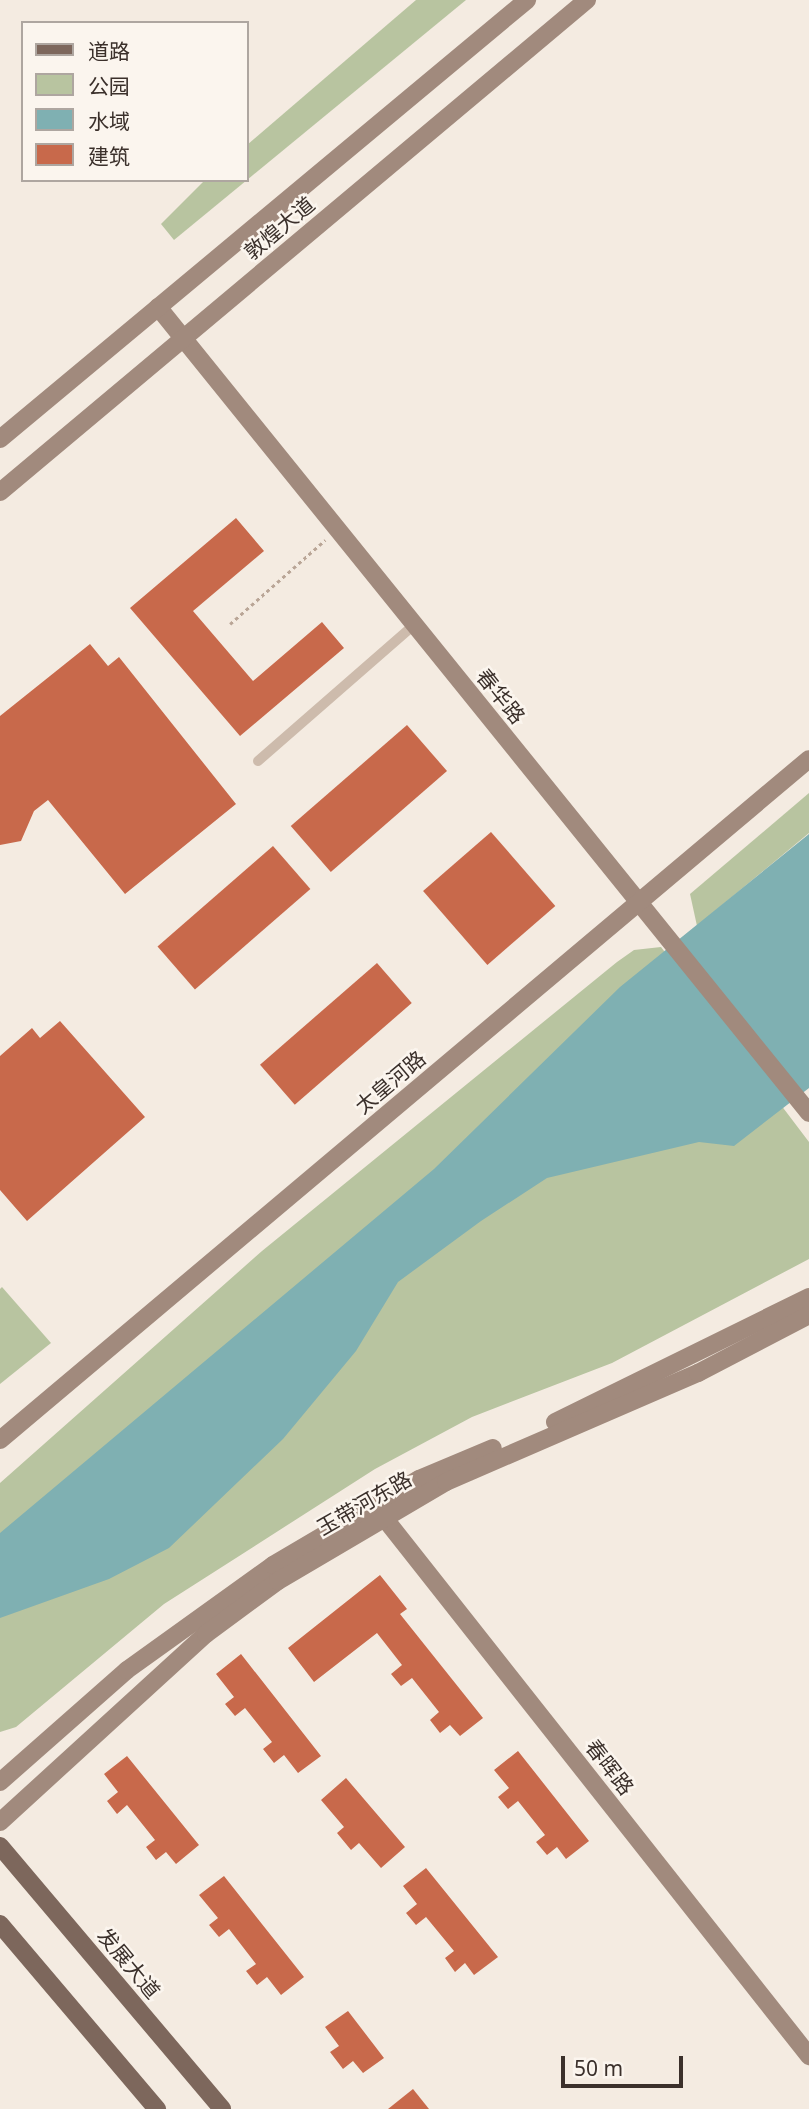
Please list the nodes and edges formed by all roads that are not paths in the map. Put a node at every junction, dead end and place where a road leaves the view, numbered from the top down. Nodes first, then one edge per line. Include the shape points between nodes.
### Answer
1 (527, 0) edge
2 (587, 0) edge
3 (158, 307) junction
4 (184, 338) junction
5 (0, 439) edge
6 (0, 492) edge
7 (415, 624) junction
8 (809, 759) edge
9 (258, 761) dead end
10 (639, 903) junction
11 (807, 1111) edge
12 (809, 1297) edge
13 (809, 1315) edge
14 (0, 1440) edge
15 (379, 1511) junction
16 (0, 1782) edge
17 (0, 1822) edge
18 (0, 1846) edge
19 (0, 1924) edge
20 (809, 2056) edge
21 (157, 2109) edge
22 (222, 2109) edge

1 - 3 street, 敦煌大道
2 - 4 street, 敦煌大道
3 - 4 street, 春华路
3 - 5 street, 敦煌大道
4 - 6 street, 敦煌大道
4 - 7 street, 春华路
7 - 9 lane
7 - 10 street, 春华路
8 - 10 street, 太皇河路
10 - 11 street, 春华路
10 - 14 street, 太皇河路
12 - 15 street, 玉带河东路
13 - 15 street, 玉带河东路
15 - 16 street, 玉带河东路 via 273,1565 127,1670
15 - 17 street, 玉带河东路 via 206,1634
15 - 20 street, 春晖路
18 - 22 main road, 发展大道
19 - 21 main road

